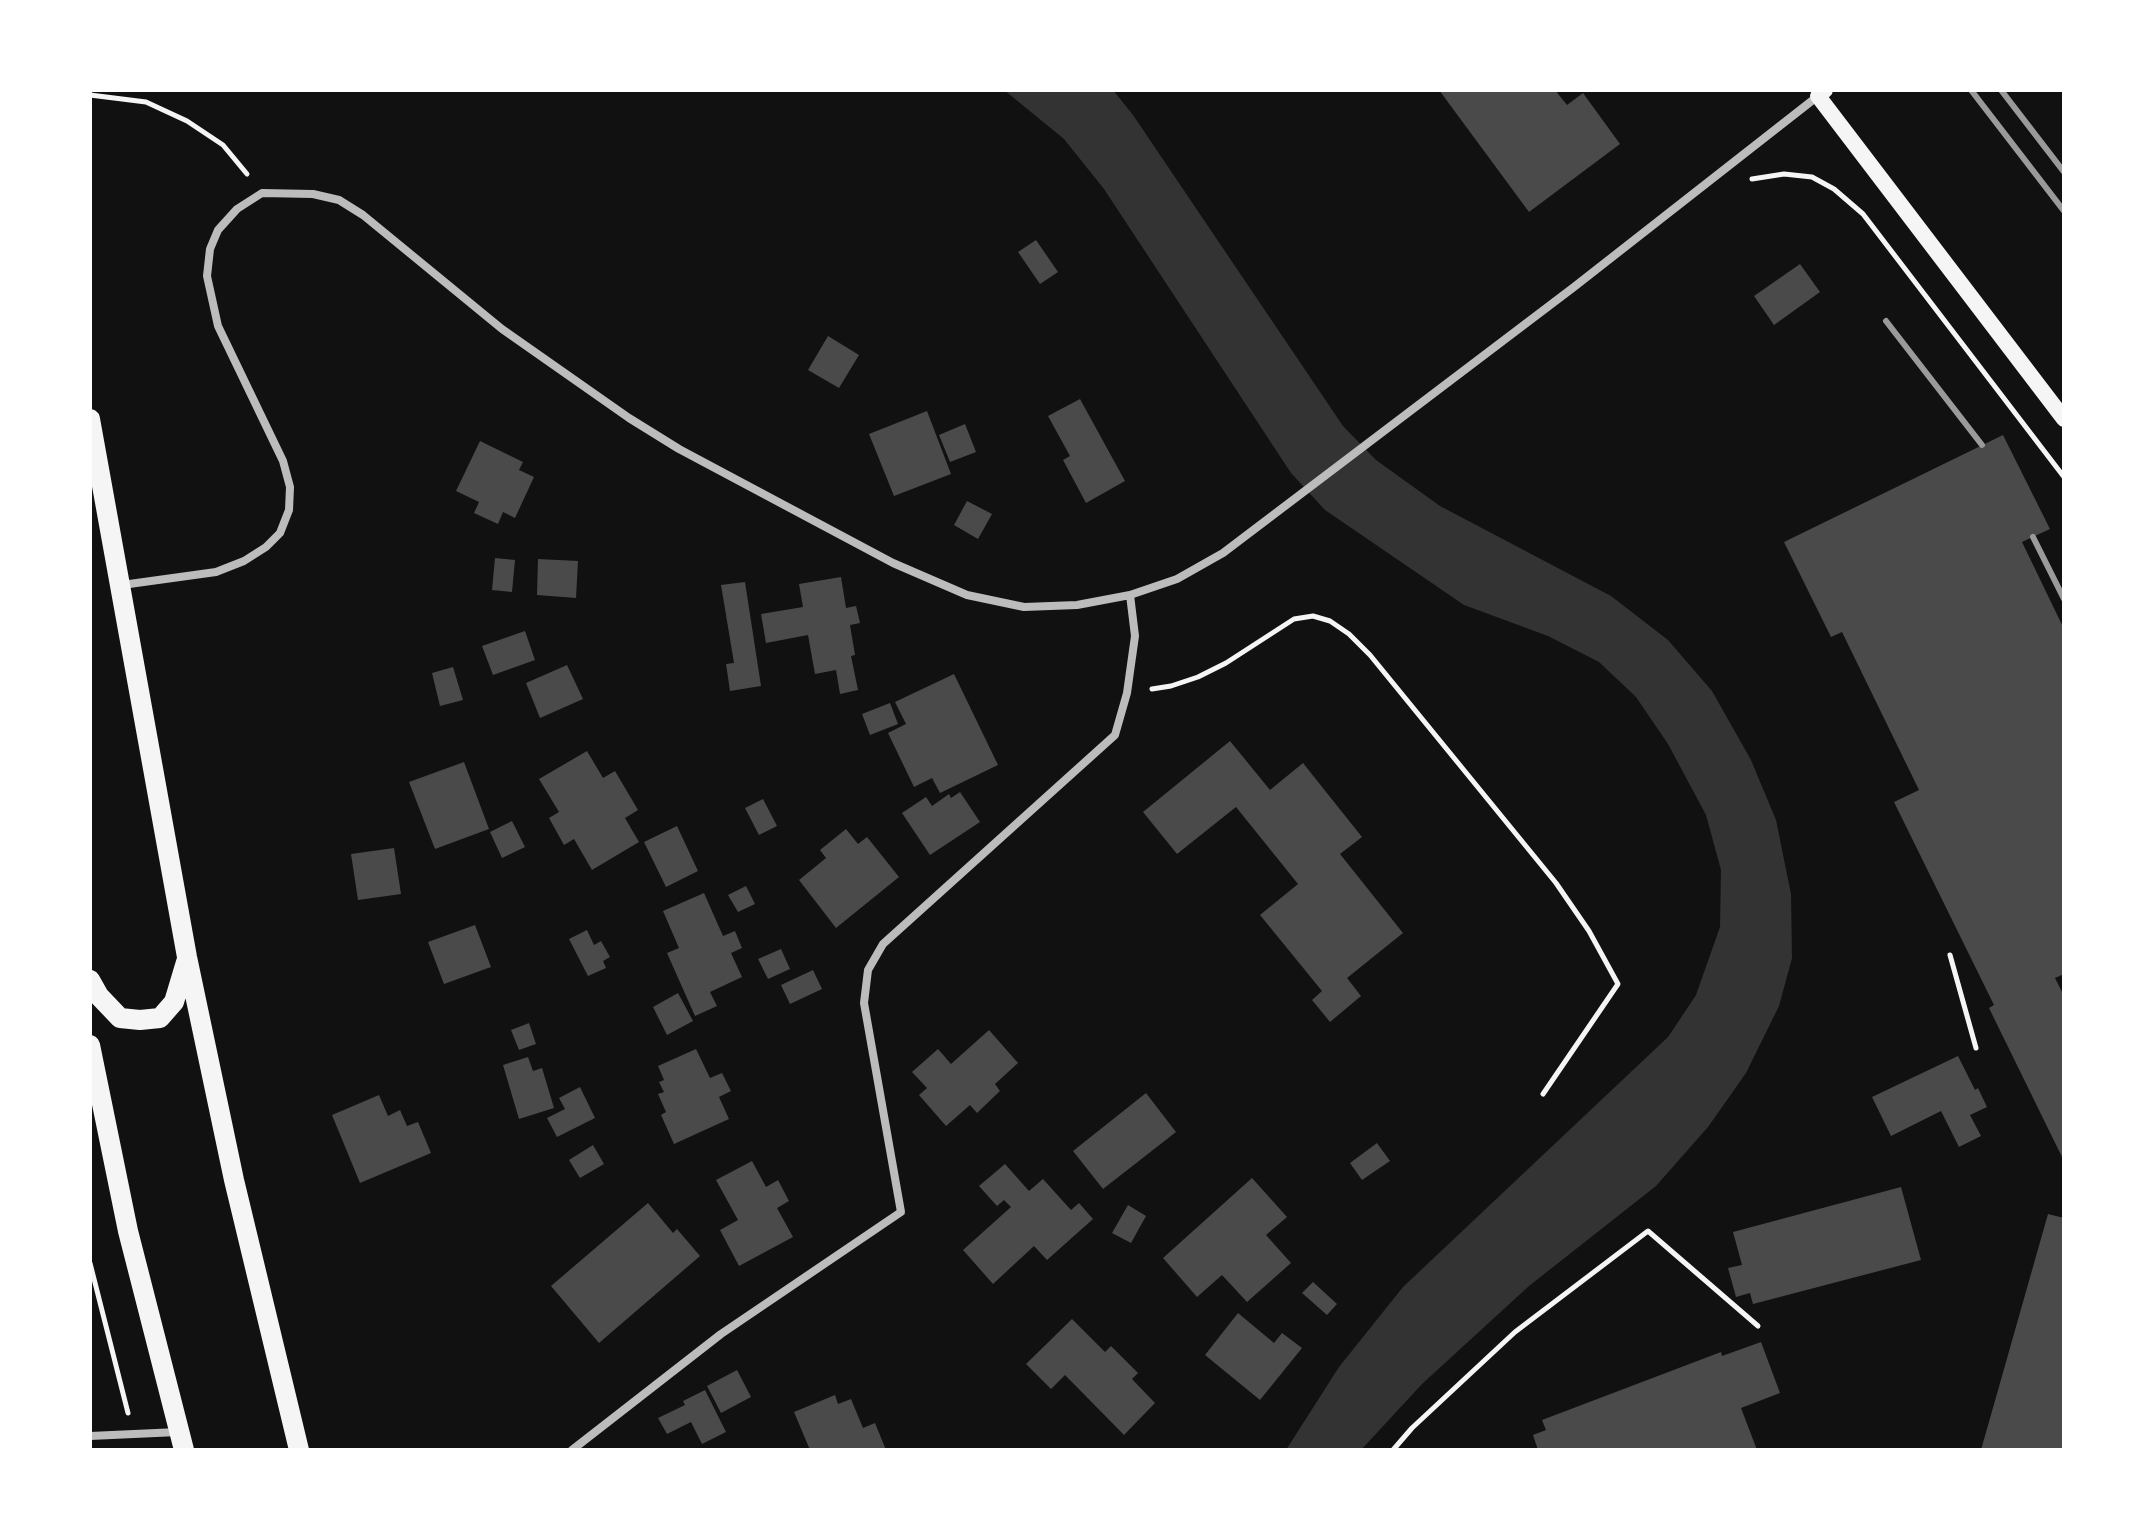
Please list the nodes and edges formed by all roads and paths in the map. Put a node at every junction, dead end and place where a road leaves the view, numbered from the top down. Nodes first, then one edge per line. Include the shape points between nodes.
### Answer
1 (1822, 93) edge
2 (90, 95) edge
3 (1748, 180) dead end
4 (262, 193) junction
5 (90, 419) edge
6 (2064, 419) edge
7 (2064, 477) edge
8 (121, 585) junction
9 (1130, 595) junction
10 (1127, 693) junction
11 (1950, 955) dead end
12 (187, 957) junction
13 (90, 980) edge
14 (90, 1045) edge
15 (1976, 1048) dead end
16 (1543, 1094) dead end
17 (90, 1263) edge
18 (1758, 1326) dead end
19 (133, 1433) junction
20 (90, 1436) edge
21 (181, 1441) edge
22 (299, 1450) edge
23 (572, 1450) edge
24 (1393, 1450) edge

1 - 6 main road
1 - 9 street via 1223,553 1177,579
2 - 4 path via 146,102 187,121 223,145
3 - 7 path via 1784,174 1812,177 1863,214
4 - 8 street via 218,230 207,276 218,326 283,461 289,510 280,533 244,561 216,572
4 - 9 street via 339,200 502,329 629,418 893,563 967,595 1024,607
5 - 8 main road
8 - 12 main road
9 - 10 street via 1135,636
10 - 16 path via 1198,677 1294,619 1313,616 1330,621 1370,655 1556,883 1618,984
10 - 23 street via 1115,735 883,944 868,970 864,1003 901,1212 721,1334
11 - 15 path
12 - 13 main road via 174,1002 160,1018 120,1018
12 - 22 main road
14 - 21 main road via 128,1231
17 - 19 path
18 - 24 path via 1648,1231 1515,1332
19 - 20 street
19 - 21 street

